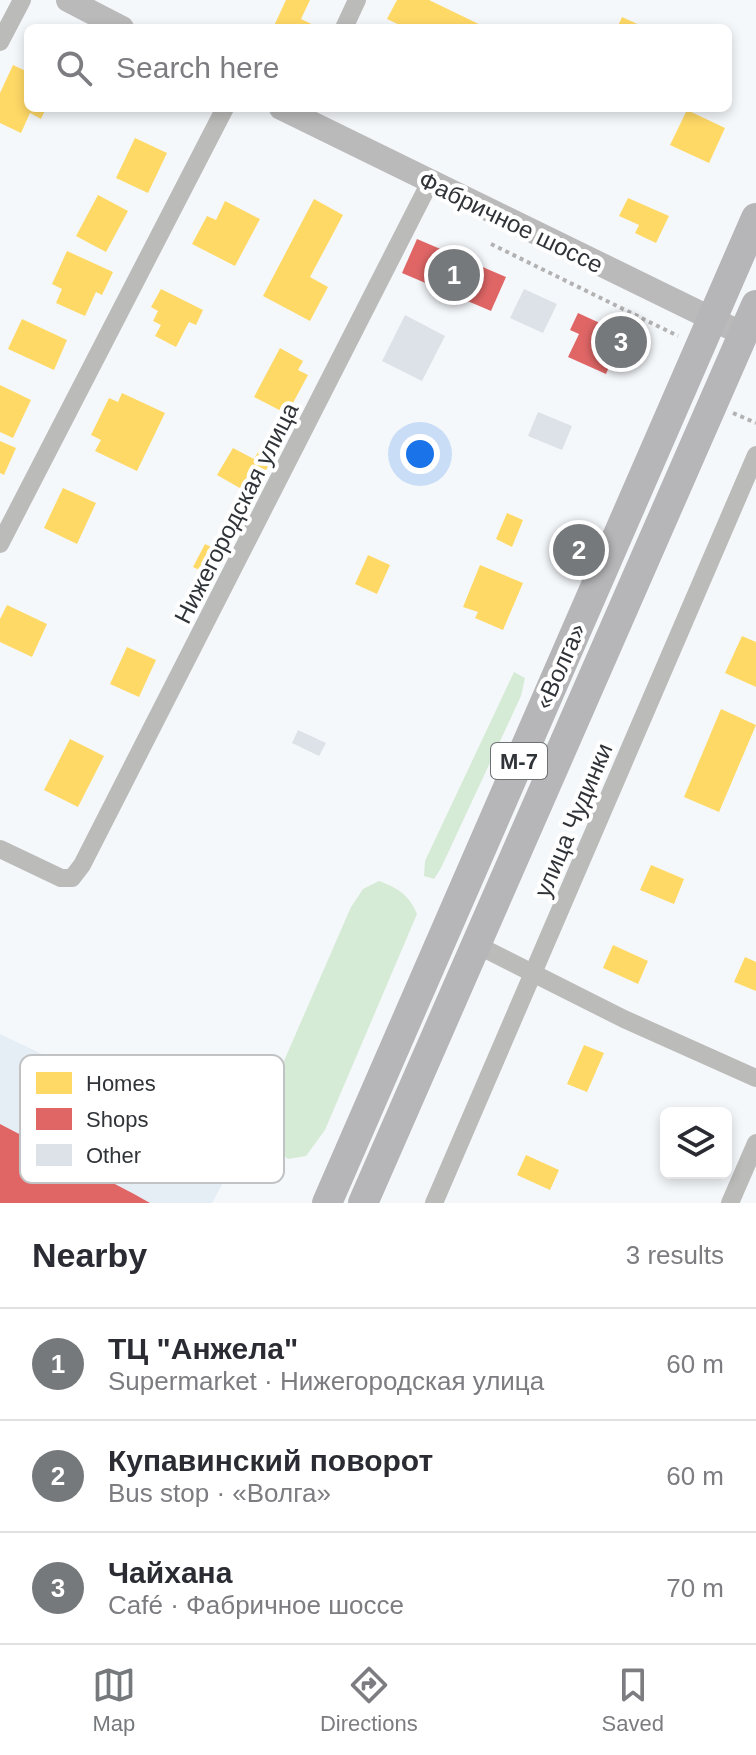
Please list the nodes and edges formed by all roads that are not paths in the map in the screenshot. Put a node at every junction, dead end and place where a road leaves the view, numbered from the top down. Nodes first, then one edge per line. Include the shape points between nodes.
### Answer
1 (22, 0) edge
2 (68, 0) edge
3 (357, 0) edge
4 (101, 8) edge
5 (118, 24) edge
6 (346, 24) edge
7 (0, 42) edge
8 (223, 112) edge
9 (298, 112) edge
10 (430, 182) junction
11 (756, 218) edge
12 (756, 305) edge
13 (711, 319) junction
14 (743, 334) junction
15 (756, 455) edge
16 (0, 544) edge
17 (0, 849) edge
18 (475, 944) junction
19 (533, 975) junction
20 (756, 1078) edge
21 (756, 1143) edge
22 (327, 1203) edge
23 (363, 1203) edge
24 (434, 1203) edge
25 (730, 1203) edge

1 - 7 street
2 - 4 main road
3 - 6 street
4 - 5 main road
8 - 16 street
9 - 10 main road, Фабричное шоссе
10 - 13 main road, Фабричное шоссе
10 - 17 street, Нижегородская улица via 82,865 72,878 61,878
11 - 13 highway, «Волга» / М-7
12 - 14 highway, «Волга» / М-7
13 - 14 main road, Фабричное шоссе
13 - 22 highway, «Волга» / М-7
14 - 18 highway, «Волга» / М-7
15 - 19 street, улица Чудинки
18 - 19 street
18 - 23 highway, «Волга» / М-7
19 - 20 street
19 - 24 street, улица Чудинки
21 - 25 street

